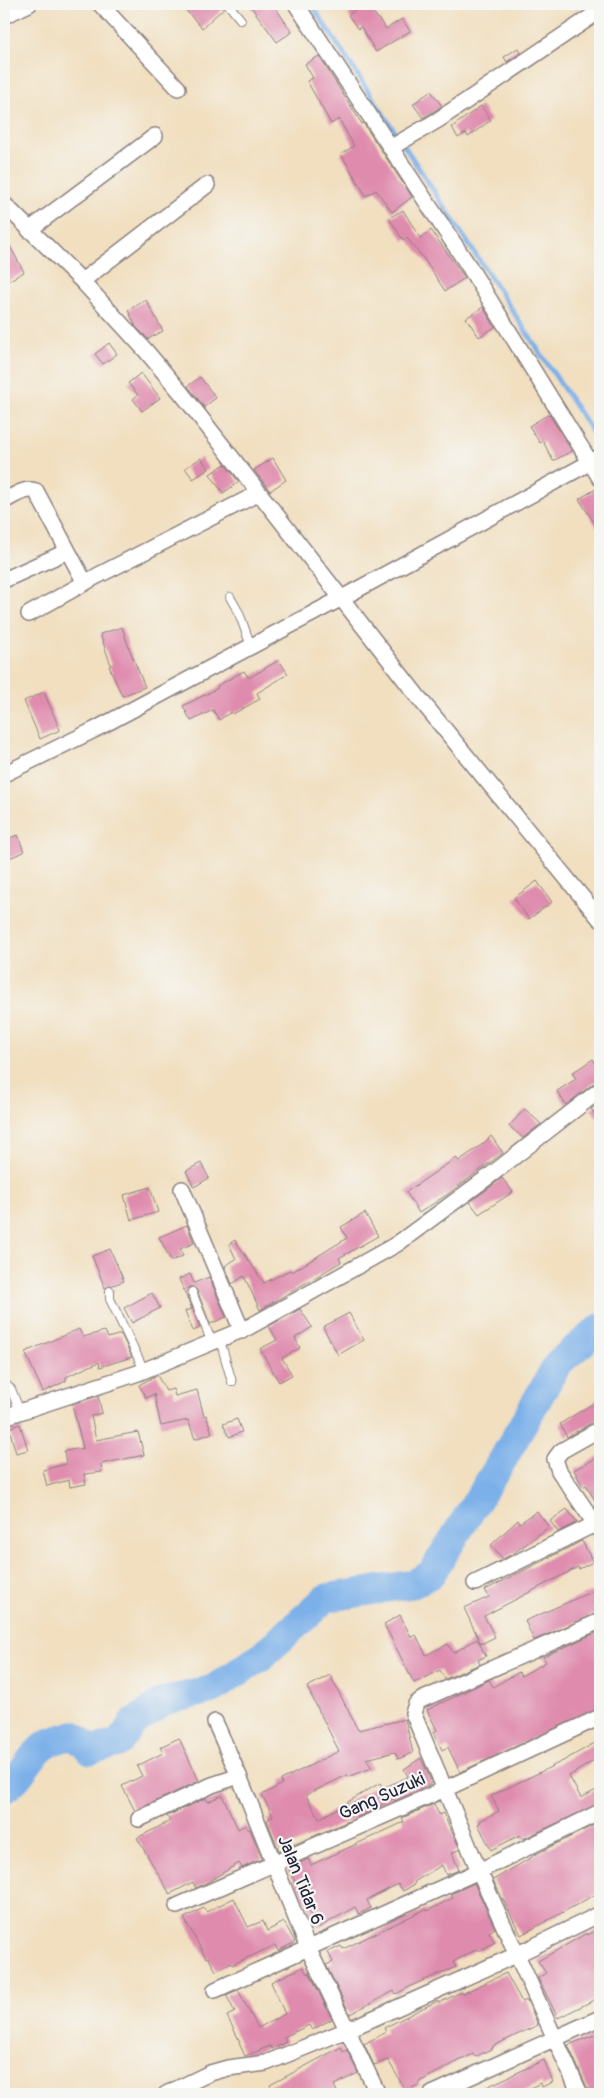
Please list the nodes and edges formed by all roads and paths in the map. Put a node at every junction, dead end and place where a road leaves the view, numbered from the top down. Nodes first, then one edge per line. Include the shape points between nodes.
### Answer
1 (29, 4) edge
2 (100, 4) edge
3 (228, 4) edge
4 (296, 4) edge
5 (598, 12) dead end
6 (4, 16) edge
7 (241, 20) dead end
8 (178, 88) dead end
9 (155, 136) dead end
10 (397, 145) junction
11 (207, 185) dead end
12 (6, 209) edge
13 (29, 230) junction
14 (82, 281) junction
15 (597, 459) edge
16 (600, 478) edge
17 (259, 493) junction
18 (4, 501) edge
19 (68, 551) junction
20 (4, 580) edge
21 (85, 583) junction
22 (230, 598) dead end
23 (340, 599) junction
24 (29, 614) dead end
25 (252, 646) junction
26 (4, 774) edge
27 (600, 920) edge
28 (600, 1090) edge
29 (182, 1189) dead end
30 (110, 1291) dead end
31 (192, 1292) dead end
32 (242, 1331) junction
33 (216, 1342) junction
34 (144, 1370) junction
35 (232, 1382) dead end
36 (4, 1383) edge
37 (20, 1412) junction
38 (4, 1417) edge
39 (600, 1428) edge
40 (598, 1527) edge
41 (475, 1583) dead end
42 (600, 1621) edge
43 (600, 1717) edge
44 (215, 1722) dead end
45 (239, 1776) junction
46 (445, 1789) junction
47 (600, 1812) edge
48 (139, 1819) dead end
49 (274, 1864) junction
50 (479, 1871) junction
51 (177, 1906) dead end
52 (600, 1914) edge
53 (308, 1948) junction
54 (516, 1955) junction
55 (215, 1990) dead end
56 (600, 2018) edge
57 (348, 2030) junction
58 (554, 2039) junction
59 (166, 2094) edge
60 (378, 2094) edge
61 (432, 2094) edge
62 (580, 2094) edge

1 - 6 street
2 - 8 street
3 - 7 lane
4 - 10 street
5 - 10 street
9 - 13 street
10 - 15 street via 468,265
11 - 14 street
12 - 13 street
13 - 14 street
14 - 17 street via 159,366
15 - 16 street
15 - 23 street
17 - 21 street
17 - 23 street
18 - 19 street via 26,490 36,491
19 - 20 street
19 - 21 street
21 - 24 street
22 - 25 lane
23 - 25 street
23 - 27 street
25 - 26 street
28 - 32 street via 397,1244
29 - 32 street
30 - 34 lane via 110,1299
31 - 33 lane
32 - 33 street
33 - 34 street
33 - 35 lane
34 - 37 street
36 - 37 lane via 11,1389
37 - 38 street
39 - 40 street via 562,1451 555,1459 559,1471
40 - 41 street
42 - 46 street via 416,1704 413,1713
43 - 46 street, Gang Suzuki
44 - 45 street, Jalan Tidar 6
45 - 48 street
45 - 49 street, Jalan Tidar 6
46 - 49 street, Gang Suzuki
46 - 50 street
47 - 50 street
49 - 51 street, Gang Suzuki
49 - 53 street, Jalan Tidar 6
50 - 53 street
50 - 54 street
52 - 54 street
53 - 55 street
53 - 57 street, Jalan Tidar 6
54 - 57 street
54 - 58 street
56 - 58 street
57 - 59 street via 266,2062 210,2073
57 - 60 street, Jalan Tidar 6
58 - 61 street
58 - 62 street

